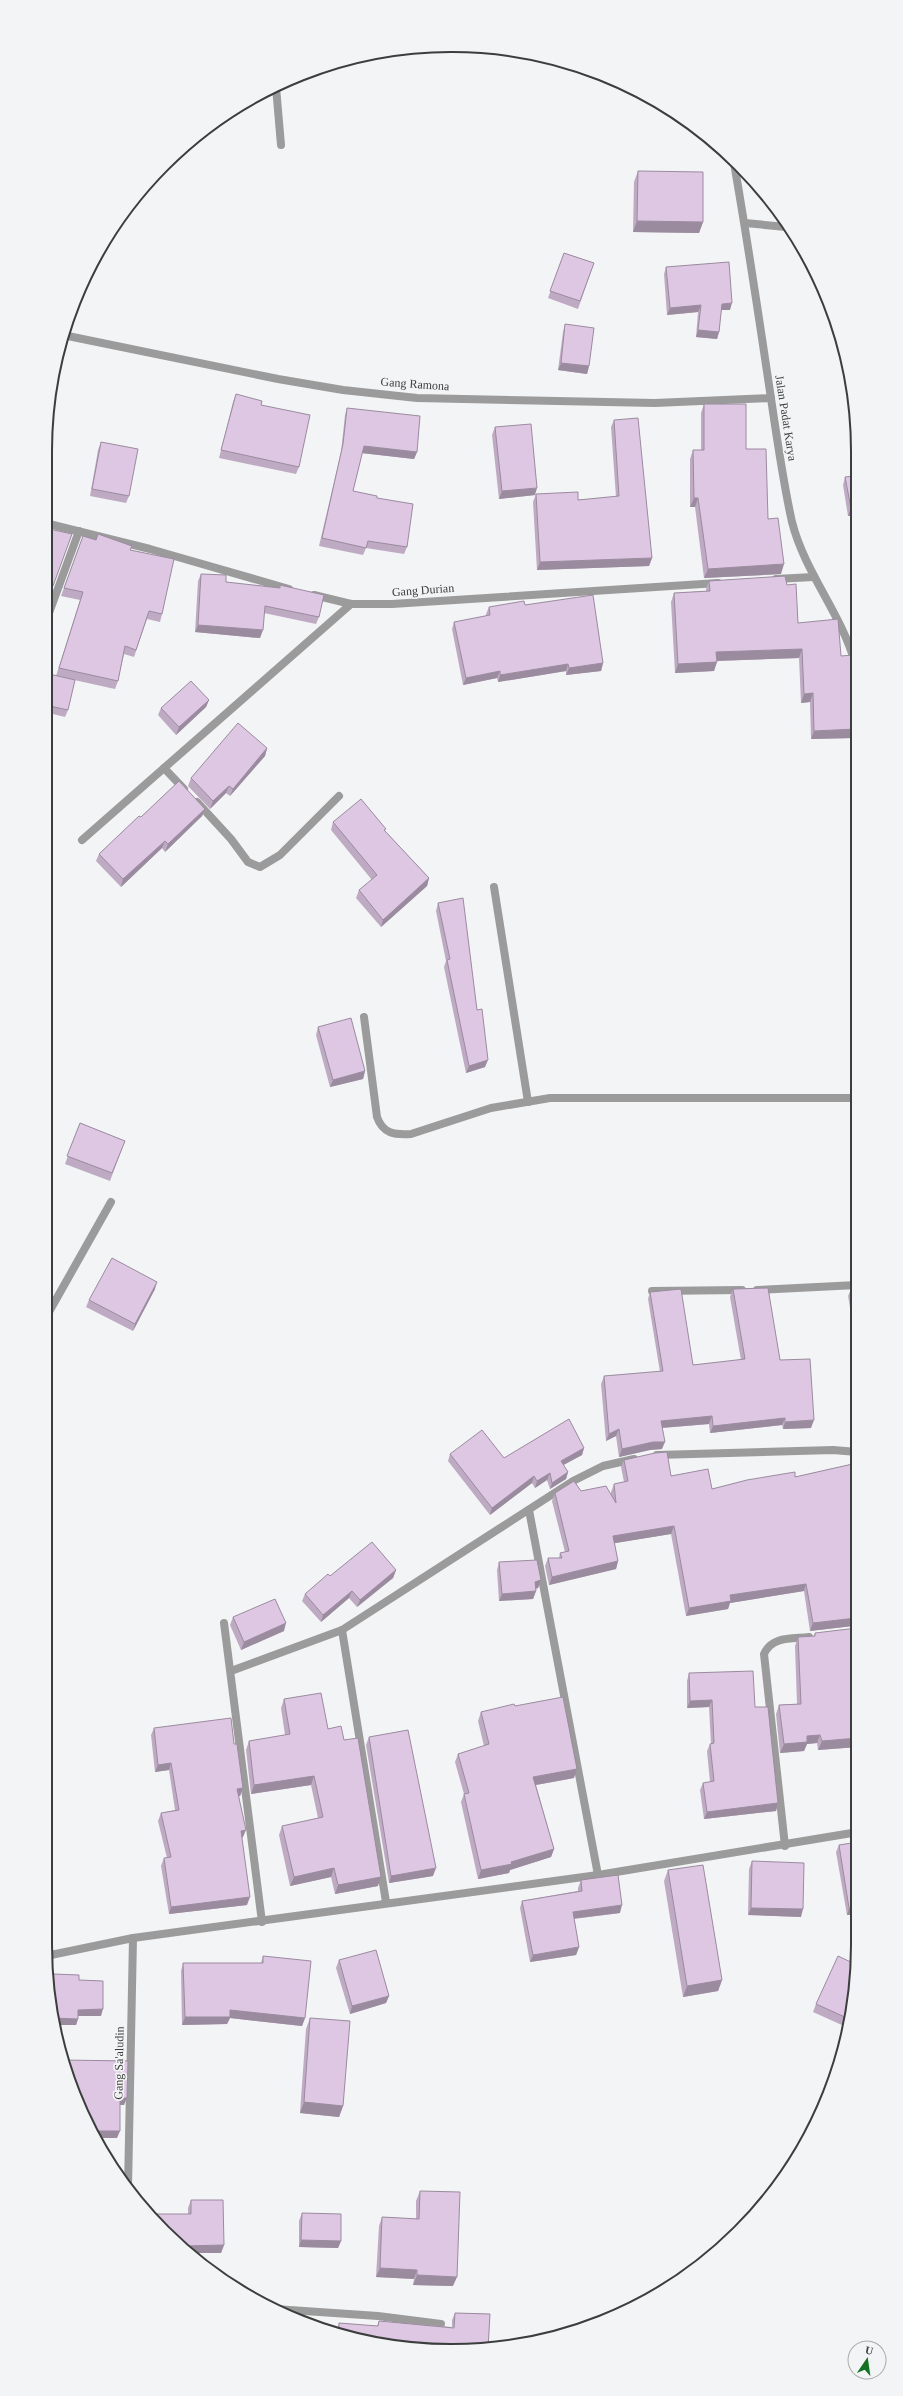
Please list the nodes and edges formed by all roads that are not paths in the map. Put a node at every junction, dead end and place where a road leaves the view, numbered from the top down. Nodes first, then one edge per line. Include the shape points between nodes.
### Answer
1 (276, 92) edge
2 (281, 146) dead end
3 (735, 170) edge
4 (745, 222) junction
5 (781, 226) edge
6 (69, 336) edge
7 (771, 398) junction
8 (52, 525) edge
9 (79, 531) junction
10 (813, 577) junction
11 (766, 580) edge
12 (726, 582) edge
13 (351, 604) junction
14 (52, 605) edge
15 (851, 648) edge
16 (164, 768) junction
17 (339, 796) dead end
18 (82, 840) dead end
19 (494, 887) dead end
20 (364, 1017) dead end
21 (851, 1098) edge
22 (528, 1102) junction
23 (111, 1202) dead end
24 (851, 1285) edge
25 (652, 1291) edge
26 (52, 1307) edge
27 (851, 1452) edge
28 (529, 1510) junction
29 (224, 1623) dead end
30 (342, 1630) junction
31 (820, 1635) edge
32 (231, 1671) junction
33 (851, 1833) edge
34 (784, 1846) junction
35 (598, 1875) junction
36 (386, 1902) junction
37 (262, 1922) junction
38 (134, 1938) junction
39 (52, 1955) edge
40 (128, 2179) edge
41 (290, 2310) edge
42 (441, 2324) dead end

1 - 2 street
3 - 4 street, Jalan Padat Karya
4 - 5 street
4 - 7 street, Jalan Padat Karya
6 - 7 street, Gang Ramona via 343,390 417,398 648,403
7 - 10 street, Jalan Padat Karya via 793,524
8 - 9 street, Gang Durian
9 - 13 street, Gang Durian
9 - 14 street
10 - 11 street
10 - 15 street, Jalan Padat Karya via 835,613
12 - 13 street, Gang Durian via 392,604
13 - 16 street
16 - 17 street via 231,839 248,862 260,867 280,855
16 - 18 street
19 - 22 street
20 - 22 street via 377,1117 380,1126 388,1132 411,1134 491,1108
21 - 22 street via 550,1098
23 - 26 street
24 - 25 street via 794,1290
27 - 28 street via 647,1456 602,1466 573,1480
28 - 30 street
28 - 35 street
29 - 32 street
30 - 32 street
30 - 36 street
31 - 34 street via 774,1641 764,1654
32 - 37 street
33 - 34 street
34 - 35 street
35 - 36 street
36 - 37 street
37 - 38 street
38 - 39 street
38 - 40 street, Gang Sa'aludin
41 - 42 street via 378,2316

